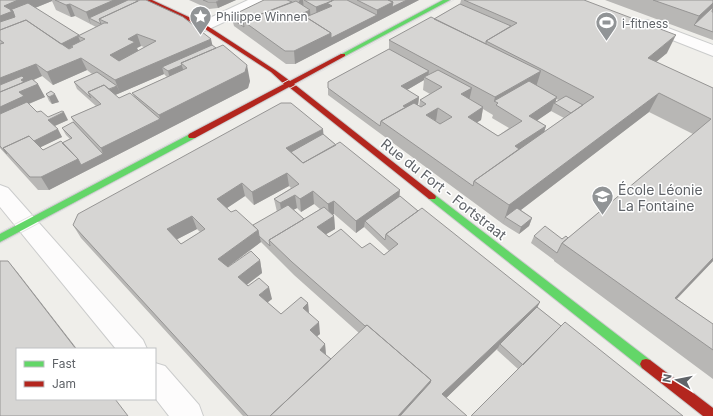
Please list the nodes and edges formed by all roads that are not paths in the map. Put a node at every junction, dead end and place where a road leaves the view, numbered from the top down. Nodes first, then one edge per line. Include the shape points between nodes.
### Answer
1 (147, 0) edge
2 (260, 0) edge
3 (447, 0) edge
4 (634, 20) edge
5 (204, 26) junction
6 (713, 50) edge
7 (289, 84) junction
8 (0, 193) edge
9 (27, 224) junction
10 (0, 238) edge
11 (132, 348) edge
12 (156, 377) edge
13 (188, 416) edge
14 (713, 416) edge

1 - 5 street, Rue du Fort - Fortstraat
2 - 5 street
3 - 7 street
4 - 6 street
5 - 7 street, Rue du Fort - Fortstraat
7 - 9 street
7 - 14 street, Rue du Fort - Fortstraat via 504,255
8 - 9 street
9 - 10 street
9 - 11 street
12 - 13 street

